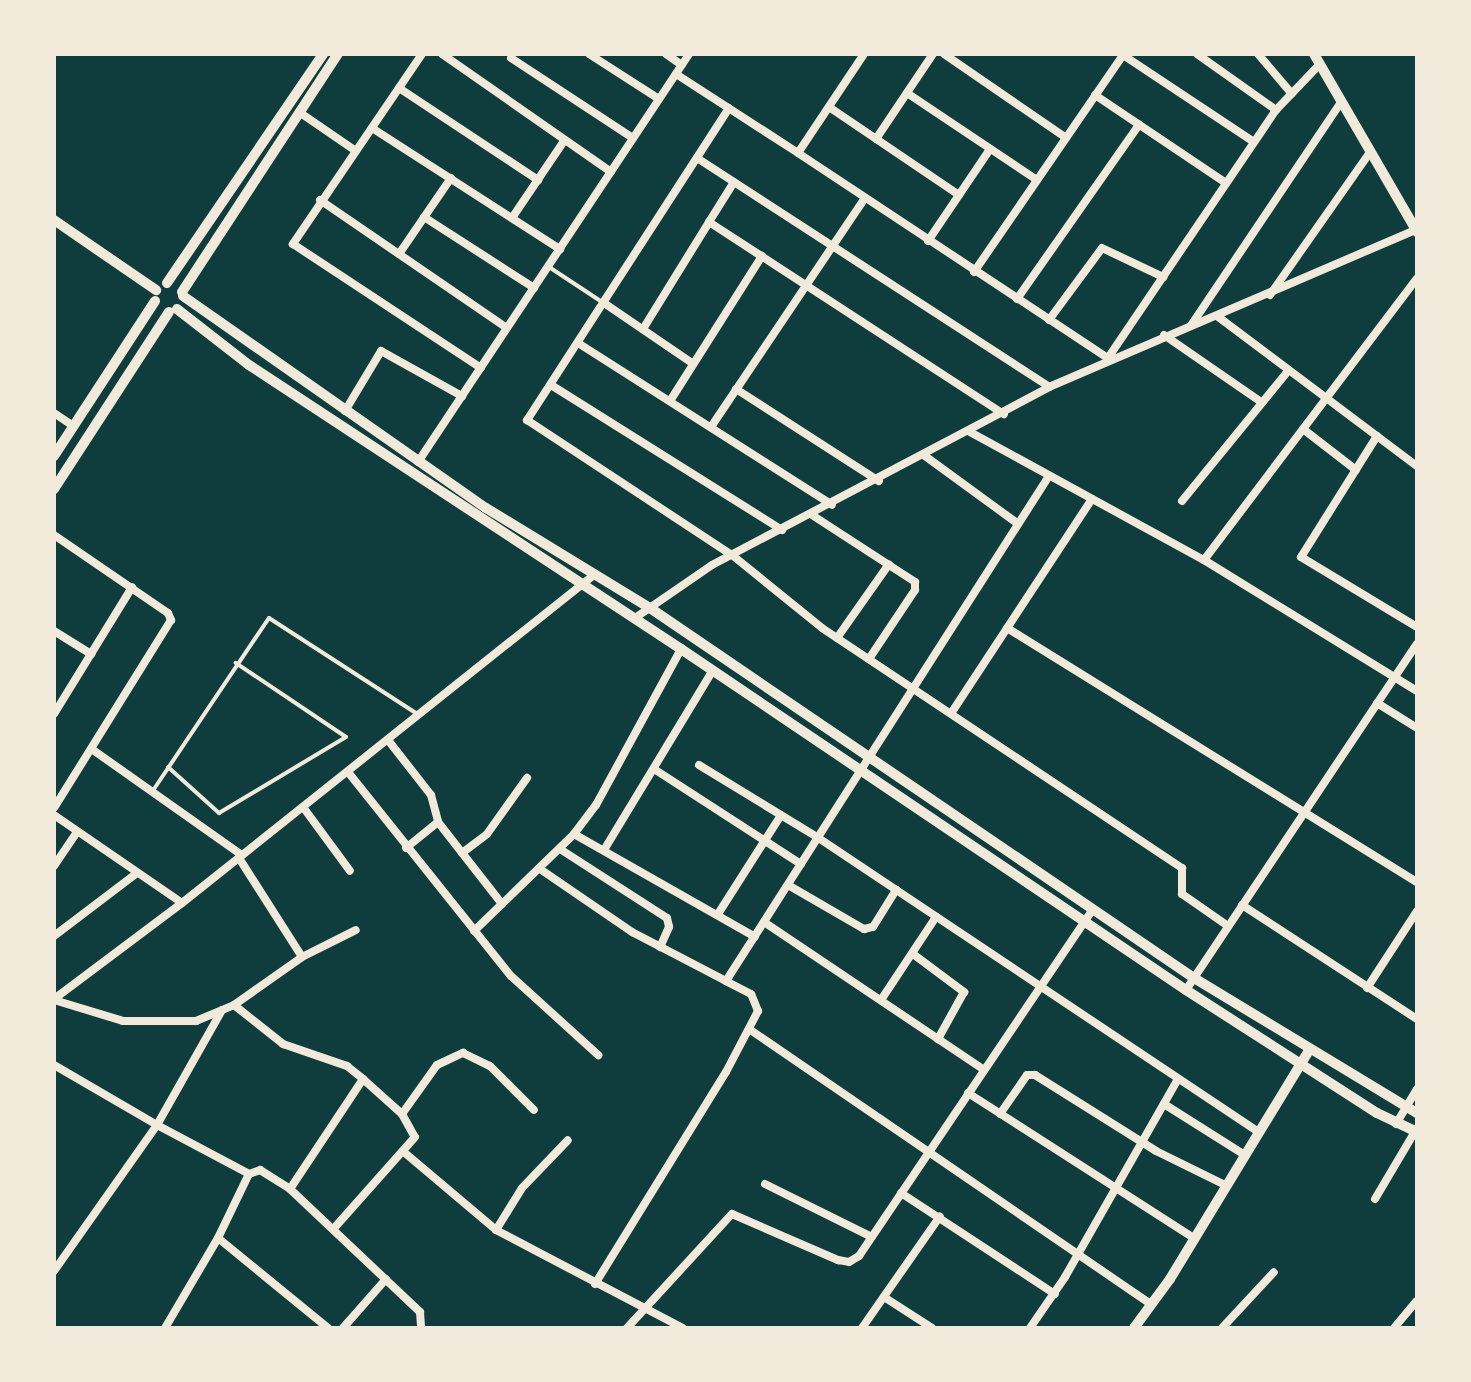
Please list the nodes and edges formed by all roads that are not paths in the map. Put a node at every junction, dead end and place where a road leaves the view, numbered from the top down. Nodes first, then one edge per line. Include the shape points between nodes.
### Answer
1 (422, 54) edge
2 (442, 54) edge
3 (589, 54) edge
4 (666, 54) edge
5 (689, 54) edge
6 (864, 54) edge
7 (933, 54) edge
8 (944, 54) edge
9 (1197, 54) edge
10 (1258, 54) edge
11 (331, 55) edge
12 (1123, 55) edge
13 (511, 58) dead end
14 (1317, 59) edge
15 (682, 65) junction
16 (676, 74) junction
17 (399, 88) junction
18 (907, 93) junction
19 (1292, 94) junction
20 (1095, 95) junction
21 (659, 99) junction
22 (1341, 102) junction
23 (829, 107) junction
24 (729, 108) junction
25 (1276, 110) junction
26 (299, 112) junction
27 (1139, 125) junction
28 (372, 128) junction
29 (633, 138) junction
30 (1066, 138) junction
31 (876, 139) junction
32 (564, 141) junction
33 (1254, 142) junction
34 (990, 149) junction
35 (356, 151) junction
36 (798, 153) junction
37 (1368, 155) junction
38 (697, 158) junction
39 (611, 172) junction
40 (451, 178) junction
41 (538, 180) junction
42 (1037, 180) junction
43 (734, 182) junction
44 (1226, 183) junction
45 (959, 195) junction
46 (865, 198) junction
47 (320, 200) junction
48 (424, 217) junction
49 (512, 218) junction
50 (54, 220) edge
51 (709, 222) junction
52 (1416, 231) edge
53 (928, 241) junction
54 (833, 246) junction
55 (560, 249) junction
56 (399, 254) junction
57 (762, 256) junction
58 (548, 267) junction
59 (974, 272) junction
60 (1163, 277) junction
61 (1417, 278) edge
62 (167, 283) junction
63 (808, 286) junction
64 (534, 288) junction
65 (182, 294) junction
66 (156, 296) junction
67 (1269, 296) junction
68 (1017, 299) junction
69 (604, 303) junction
70 (173, 310) junction
71 (1217, 316) junction
72 (1049, 320) junction
73 (1192, 325) junction
74 (505, 327) junction
75 (643, 329) junction
76 (1164, 335) junction
77 (578, 343) junction
78 (1108, 358) junction
79 (692, 363) junction
80 (481, 368) junction
81 (1289, 370) junction
82 (551, 385) junction
83 (1049, 387) junction
84 (736, 389) junction
85 (462, 396) junction
86 (1326, 398) junction
87 (670, 401) junction
88 (1261, 402) junction
89 (345, 411) junction
90 (54, 413) edge
91 (1004, 414) junction
92 (73, 426) junction
93 (711, 427) junction
94 (1303, 429) junction
95 (970, 432) junction
96 (1377, 436) junction
97 (54, 456) edge
98 (925, 456) junction
99 (418, 462) junction
100 (1417, 466) edge
101 (1356, 470) junction
102 (1049, 476) junction
103 (879, 481) junction
104 (54, 489) edge
105 (1092, 499) junction
106 (1182, 501) dead end
107 (832, 505) junction
108 (812, 515) junction
109 (1017, 523) junction
110 (782, 530) junction
111 (54, 535) edge
112 (732, 555) junction
113 (1204, 560) junction
114 (889, 564) junction
115 (595, 574) junction
116 (583, 584) junction
117 (132, 587) junction
118 (650, 608) junction
119 (635, 618) junction
120 (1417, 627) edge
121 (1007, 628) junction
122 (54, 631) edge
123 (837, 638) junction
124 (1417, 644) edge
125 (681, 649) junction
126 (91, 654) junction
127 (869, 659) junction
128 (236, 663) junction
129 (713, 670) junction
130 (1395, 677) junction
131 (911, 686) junction
132 (1417, 691) edge
133 (1377, 703) junction
134 (952, 712) junction
135 (54, 714) edge
136 (419, 715) junction
137 (1417, 728) edge
138 (388, 740) junction
139 (93, 750) junction
140 (868, 759) junction
141 (699, 765) dead end
142 (168, 767) junction
143 (654, 769) junction
144 (861, 771) junction
145 (348, 772) junction
146 (527, 778) dead end
147 (154, 789) junction
148 (303, 807) junction
149 (54, 808) edge
150 (1305, 810) junction
151 (54, 815) edge
152 (781, 815) junction
153 (438, 822) junction
154 (77, 832) junction
155 (574, 834) junction
156 (817, 837) junction
157 (764, 840) junction
158 (406, 848) junction
159 (560, 849) junction
160 (604, 850) junction
161 (462, 853) junction
162 (240, 857) junction
163 (801, 864) junction
164 (54, 866) edge
165 (540, 869) junction
166 (350, 871) dead end
167 (137, 873) junction
168 (1417, 882) edge
169 (788, 885) junction
170 (896, 890) junction
171 (182, 903) junction
172 (502, 904) junction
173 (1242, 905) junction
174 (1417, 911) edge
175 (718, 914) junction
176 (1089, 915) junction
177 (936, 917) junction
178 (764, 922) junction
179 (1228, 926) junction
180 (356, 930) dead end
181 (474, 931) junction
182 (54, 936) edge
183 (755, 937) junction
184 (660, 947) junction
185 (913, 954) junction
186 (302, 957) junction
187 (1194, 978) junction
188 (726, 981) junction
189 (1041, 987) junction
190 (1367, 988) junction
191 (1186, 990) junction
192 (54, 999) edge
193 (881, 1000) junction
194 (234, 1005) junction
195 (222, 1010) junction
196 (1417, 1019) edge
197 (749, 1029) junction
198 (938, 1039) junction
199 (1310, 1049) junction
200 (598, 1055) dead end
201 (1300, 1064) junction
202 (54, 1065) edge
203 (984, 1070) junction
204 (363, 1079) junction
205 (1178, 1079) junction
206 (1417, 1089) edge
207 (968, 1093) junction
208 (1164, 1104) junction
209 (1405, 1109) junction
210 (534, 1110) dead end
211 (1417, 1113) edge
212 (402, 1114) junction
213 (1000, 1114) junction
214 (1396, 1124) junction
215 (157, 1125) junction
216 (1257, 1131) junction
217 (1416, 1131) edge
218 (568, 1140) dead end
219 (1141, 1143) junction
220 (929, 1151) junction
221 (405, 1153) junction
222 (1243, 1154) junction
223 (249, 1174) junction
224 (765, 1184) dead end
225 (1225, 1185) junction
226 (1115, 1187) junction
227 (290, 1189) junction
228 (901, 1193) junction
229 (1375, 1199) dead end
230 (940, 1216) junction
231 (335, 1227) junction
232 (496, 1230) junction
233 (872, 1237) junction
234 (218, 1238) junction
235 (1194, 1238) junction
236 (1078, 1254) junction
237 (54, 1271) edge
238 (1274, 1272) dead end
239 (386, 1279) junction
240 (595, 1284) junction
241 (1055, 1294) junction
242 (884, 1297) junction
243 (1417, 1301) edge
244 (1151, 1304) junction
245 (643, 1308) junction
246 (165, 1328) edge
247 (328, 1328) edge
248 (343, 1328) edge
249 (421, 1328) edge
250 (627, 1328) edge
251 (683, 1328) edge
252 (862, 1328) edge
253 (932, 1328) edge
254 (1030, 1328) edge
255 (1134, 1328) edge
256 (1222, 1328) edge
257 (1394, 1328) edge

1 - 17 street
2 - 32 street
3 - 21 street
4 - 15 street
5 - 15 street
6 - 23 street
7 - 18 street
8 - 30 street
9 - 25 street
10 - 19 street
11 - 26 street
11 - 62 street
12 - 20 street
12 - 33 street
13 - 29 street
14 - 19 street
14 - 22 street
15 - 16 street
16 - 21 street
16 - 24 street
17 - 28 street
17 - 41 street
18 - 31 street
18 - 34 street
19 - 25 street
20 - 27 street
20 - 30 street
21 - 29 street
22 - 37 street
22 - 73 street
23 - 31 street
23 - 36 street
24 - 36 street
24 - 38 street
25 - 33 street
26 - 35 street
26 - 65 street
27 - 44 street
27 - 68 street
28 - 35 street
28 - 40 street
29 - 39 street
30 - 42 street
31 - 45 street
32 - 39 street
32 - 41 street
33 - 44 street
34 - 42 street
34 - 45 street
35 - 47 street
36 - 46 street
37 - 52 street
37 - 67 street
38 - 43 street
38 - 69 street
39 - 55 street
40 - 48 street
40 - 49 street
41 - 49 street
42 - 59 street
43 - 51 street
43 - 54 street
44 - 60 street
45 - 53 street
46 - 53 street
46 - 54 street
47 - 56 street
47 - 80 street via 295,236 295,247
48 - 56 street
48 - 64 street
49 - 55 street
50 - 66 street
51 - 57 street
51 - 75 street
52 - 67 street
53 - 59 street
54 - 63 street
54 - 83 street
55 - 58 street
56 - 74 street
57 - 63 street
57 - 79 street
58 - 64 street
58 - 69 lane
59 - 68 street
60 - 72 street via 1102,248
60 - 78 street
61 - 86 street
62 - 65 street
62 - 66 street
63 - 84 street
63 - 91 street
64 - 74 street
65 - 70 street
65 - 89 street
66 - 70 street
66 - 92 street
67 - 71 street
68 - 72 street
69 - 75 street
69 - 77 street
70 - 104 street
70 - 116 street
71 - 73 street
71 - 81 street
72 - 78 street
73 - 76 street
74 - 80 street
75 - 79 street
76 - 78 street
76 - 88 street
77 - 82 street
77 - 87 street
78 - 83 street
79 - 87 street
80 - 85 street
81 - 86 street
81 - 88 street
82 - 110 street
82 - 112 street via 528,415 530,424
83 - 91 street
84 - 93 street
84 - 103 street
85 - 89 street via 381,351
85 - 99 street
86 - 94 street
86 - 96 street
87 - 93 street
88 - 106 street
89 - 99 street
90 - 92 street
91 - 95 street
92 - 97 street
93 - 107 street
94 - 101 street
94 - 113 street
95 - 98 street
95 - 102 street
96 - 100 street
96 - 101 street
98 - 103 street
98 - 109 street
99 - 115 street
101 - 120 street via 1301,557
102 - 105 street
102 - 109 street
103 - 107 street
105 - 113 street
105 - 121 street
107 - 108 street
108 - 110 street
108 - 114 street
109 - 131 street
110 - 112 street
111 - 117 street
112 - 118 street
112 - 123 street
113 - 130 street
114 - 123 street
114 - 127 street via 915,582 915,590
115 - 116 street
115 - 118 street
116 - 119 street
116 - 136 street
117 - 126 street
117 - 139 street via 168,613 171,624
118 - 119 street
118 - 140 street
119 - 125 street
121 - 134 street
121 - 150 street
122 - 126 street
123 - 127 street
124 - 130 street
125 - 129 street
125 - 155 street via 596,805
126 - 135 street
127 - 131 street
128 - 136 lane via 272,618
128 - 142 lane
128 - 142 lane via 346,737 219,813
129 - 143 street
129 - 144 street
130 - 132 street
130 - 133 street
131 - 134 street
131 - 140 street
133 - 137 street
133 - 150 street
134 - 179 street via 1182,868 1182,894
136 - 138 street
138 - 145 street
138 - 153 street via 431,795
139 - 147 street
139 - 149 street
140 - 144 street
140 - 176 street
141 - 152 street
142 - 147 lane
143 - 157 street
143 - 160 street
144 - 156 street
144 - 176 street
145 - 148 street
145 - 158 street
146 - 161 street via 487,834
147 - 162 street
148 - 162 street
148 - 166 street
150 - 168 street
150 - 173 street
151 - 154 street
152 - 156 street
152 - 157 street
153 - 158 street
153 - 161 street
154 - 164 street
154 - 167 street
155 - 159 street
155 - 160 street
156 - 163 street
156 - 170 street
157 - 163 street
157 - 175 street
158 - 181 street
159 - 165 street
159 - 184 street via 667,918 669,927
160 - 175 street
161 - 172 street
162 - 171 street
162 - 186 street
163 - 169 street
165 - 172 street
165 - 184 street
167 - 171 street
167 - 182 street
169 - 170 street via 864,929 873,927
169 - 178 street
170 - 177 street
171 - 192 street
172 - 181 street
173 - 179 street
173 - 190 street
174 - 190 street
175 - 183 street
176 - 187 street
176 - 189 street
176 - 191 street
177 - 185 street
177 - 189 street
178 - 183 street
178 - 193 street
179 - 187 street
180 - 186 street
181 - 200 street via 511,976
183 - 188 street
184 - 188 street
185 - 193 street
185 - 198 street via 964,992
186 - 194 street
187 - 191 street
187 - 199 street
188 - 197 street via 757,1002
189 - 203 street
189 - 205 street
190 - 196 street
191 - 201 street
192 - 195 street via 123,1021 196,1021
193 - 198 street
194 - 195 street
194 - 204 street via 283,1044 347,1066
195 - 215 street
197 - 220 street
197 - 240 street
198 - 203 street
199 - 201 street
199 - 209 street
201 - 214 street
201 - 216 street
202 - 215 street
203 - 207 street
204 - 212 street
204 - 227 street
205 - 208 street
205 - 216 street
206 - 209 street
207 - 213 street
207 - 220 street
208 - 219 street
208 - 222 street
209 - 211 street
209 - 214 street
210 - 212 street via 490,1066 463,1053 437,1065
212 - 221 street via 415,1137
213 - 219 street via 1031,1074
213 - 226 street
214 - 217 street
215 - 223 street
215 - 237 street
216 - 222 street
217 - 229 street
218 - 232 street via 522,1188
219 - 225 street
219 - 226 street
220 - 228 street
220 - 236 street
221 - 231 street
221 - 232 street
222 - 225 street
223 - 227 street via 260,1170
223 - 234 street
224 - 233 street
225 - 235 street
226 - 235 street
226 - 236 street
227 - 231 street
228 - 230 street
228 - 233 street
230 - 241 street
230 - 242 street
231 - 239 street
232 - 240 street
233 - 245 street via 849,1262 732,1214
234 - 246 street
234 - 247 street
235 - 244 street
236 - 241 street
236 - 244 street
238 - 256 street
239 - 248 street
239 - 249 street via 420,1312
240 - 245 street
241 - 254 street
242 - 252 street
242 - 253 street
243 - 257 street
244 - 255 street
245 - 250 street
245 - 251 street

